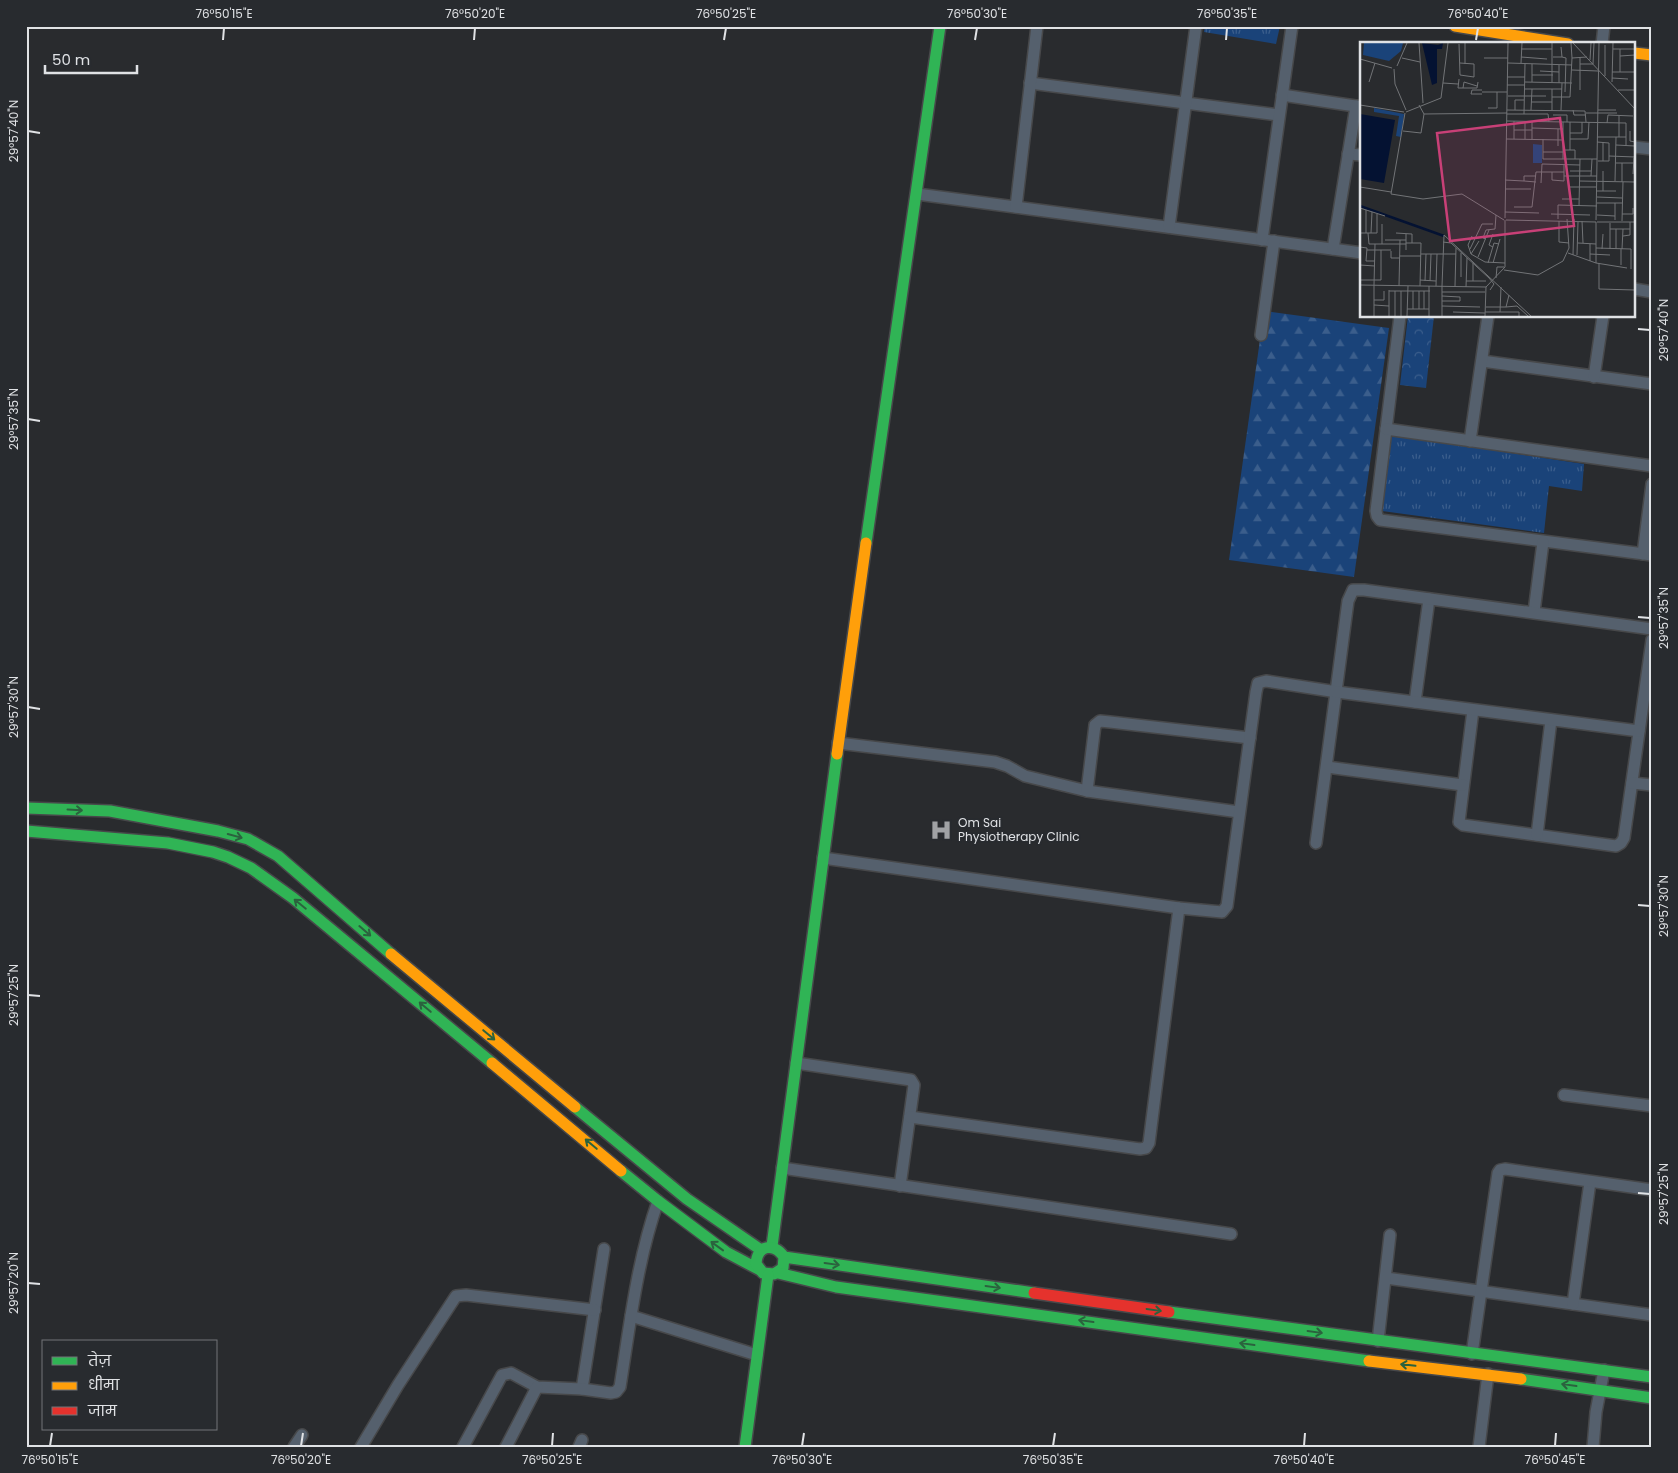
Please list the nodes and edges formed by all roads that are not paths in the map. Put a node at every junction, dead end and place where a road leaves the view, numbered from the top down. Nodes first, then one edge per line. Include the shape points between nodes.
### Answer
1 (940, 26) edge
2 (1037, 26) edge
3 (1196, 26) edge
4 (1292, 26) edge
5 (1455, 26) edge
6 (1604, 26) edge
7 (1517, 31) edge
8 (1560, 42) edge
9 (1602, 42) edge
10 (1636, 53) edge
11 (1652, 55) edge
12 (1030, 83) junction
13 (1282, 95) junction
14 (1186, 103) junction
15 (1359, 106) edge
16 (1279, 115) junction
17 (1636, 147) edge
18 (1652, 149) edge
19 (1348, 154) junction
20 (1360, 155) edge
21 (917, 194) junction
22 (1016, 207) junction
23 (1168, 227) junction
24 (1262, 240) junction
25 (1274, 241) junction
26 (1333, 249) junction
27 (1360, 253) edge
28 (1636, 289) edge
29 (1652, 292) edge
30 (1400, 318) edge
31 (1488, 318) edge
32 (1603, 318) edge
33 (1261, 335) dead end
34 (1482, 361) junction
35 (1594, 377) junction
36 (1652, 384) edge
37 (1386, 429) junction
38 (1470, 441) junction
39 (1652, 466) edge
40 (1652, 484) edge
41 (1543, 542) junction
42 (1647, 555) edge
43 (1429, 599) junction
44 (1534, 612) junction
45 (1652, 629) edge
46 (1652, 640) edge
47 (1337, 692) junction
48 (1416, 702) junction
49 (1473, 710) junction
50 (1551, 720) junction
51 (1639, 731) junction
52 (1250, 738) junction
53 (838, 743) junction
54 (1327, 767) junction
55 (1632, 782) junction
56 (1462, 785) junction
57 (1652, 785) edge
58 (1087, 791) junction
59 (26, 808) edge
60 (1239, 812) junction
61 (26, 831) edge
62 (1536, 835) junction
63 (1316, 844) dead end
64 (823, 858) junction
65 (1179, 908) junction
66 (796, 1063) junction
67 (1564, 1095) dead end
68 (1652, 1106) edge
69 (910, 1116) junction
70 (782, 1168) junction
71 (1590, 1182) junction
72 (900, 1186) junction
73 (1652, 1190) edge
74 (658, 1200) junction
75 (1231, 1234) dead end
76 (1390, 1235) dead end
77 (766, 1248) junction
78 (604, 1249) dead end
79 (784, 1257) junction
80 (769, 1273) junction
81 (1386, 1278) junction
82 (1481, 1291) junction
83 (1573, 1304) junction
84 (595, 1310) junction
85 (1652, 1315) edge
86 (631, 1316) junction
87 (1378, 1341) junction
88 (1472, 1354) junction
89 (758, 1355) junction
90 (1604, 1370) junction
91 (1488, 1374) junction
92 (1652, 1377) edge
93 (537, 1386) junction
94 (582, 1389) junction
95 (1600, 1390) junction
96 (1652, 1398) edge
97 (302, 1435) dead end
98 (294, 1447) edge
99 (362, 1447) edge
100 (463, 1447) edge
101 (506, 1447) edge
102 (745, 1447) edge
103 (1479, 1447) edge
104 (1593, 1447) edge

1 - 21 main road
2 - 12 street
3 - 14 street
4 - 13 street
5 - 7 main road
6 - 9 street
7 - 8 main road
10 - 11 main road
12 - 14 street
12 - 22 street
13 - 15 street
13 - 16 street
14 - 16 street
14 - 23 street
15 - 19 street
16 - 24 street
17 - 18 street
19 - 20 street
19 - 26 street
21 - 22 street
21 - 53 main road
22 - 23 street
23 - 24 street
24 - 25 street
25 - 26 street
25 - 33 street
26 - 27 street
28 - 29 street
30 - 37 street
31 - 34 street
32 - 35 street
34 - 35 street
34 - 38 street
35 - 36 street
37 - 38 street
37 - 41 street via 1376,511 1380,520
38 - 39 street
40 - 42 street
41 - 42 street
41 - 44 street
43 - 44 street
43 - 47 street via 1353,590 1348,601
43 - 48 street
44 - 45 street
46 - 51 street
47 - 48 street
47 - 52 street via 1266,681 1258,683
47 - 54 street
48 - 49 street
49 - 50 street
49 - 56 street
50 - 51 street
50 - 62 street
51 - 55 street
52 - 58 street via 1100,721 1095,725
52 - 60 street
53 - 58 street via 995,762 1025,776
53 - 64 main road
54 - 56 street
54 - 63 street
55 - 57 street
55 - 62 street via 1624,838 1616,846
56 - 62 street via 1458,818 1463,825
58 - 60 street
59 -> 77 main road via 110,811 218,831 248,839 278,856 687,1199 714,1220
60 - 65 street via 1227,906 1222,912
74 -> 61 main road via 313,914 253,870 229,857 196,847
64 - 65 street
64 - 66 main road
65 - 69 street via 1146,1148
66 - 69 street via 911,1080 914,1085
66 - 70 main road
67 - 68 street
69 - 72 street
70 - 72 street
70 - 77 main road
71 - 73 street
71 - 82 street via 1500,1170
71 - 83 street
72 - 75 street
80 -> 74 main road via 726,1252
74 - 86 street via 640,1264
76 - 81 street
77 - 79 main road via 777,1248
77 - 80 main road via 756,1260
78 - 84 street
79 - 80 main road via 782,1268
79 -> 87 main road
80 - 89 main road
91 -> 80 main road via 1379,1362 836,1287
81 - 82 street
81 - 87 street
82 - 83 street
82 - 88 street
83 - 85 street
84 - 94 street
84 - 99 street via 456,1296
86 - 89 street
86 - 94 street via 620,1387 612,1393
87 - 88 main road
88 - 90 main road
89 - 102 main road
90 - 92 main road
90 - 95 street
95 -> 91 main road
91 - 103 street
93 - 94 street
93 - 100 street via 510,1373 502,1375
93 - 101 street
95 - 96 main road
95 - 104 street
97 - 98 street

